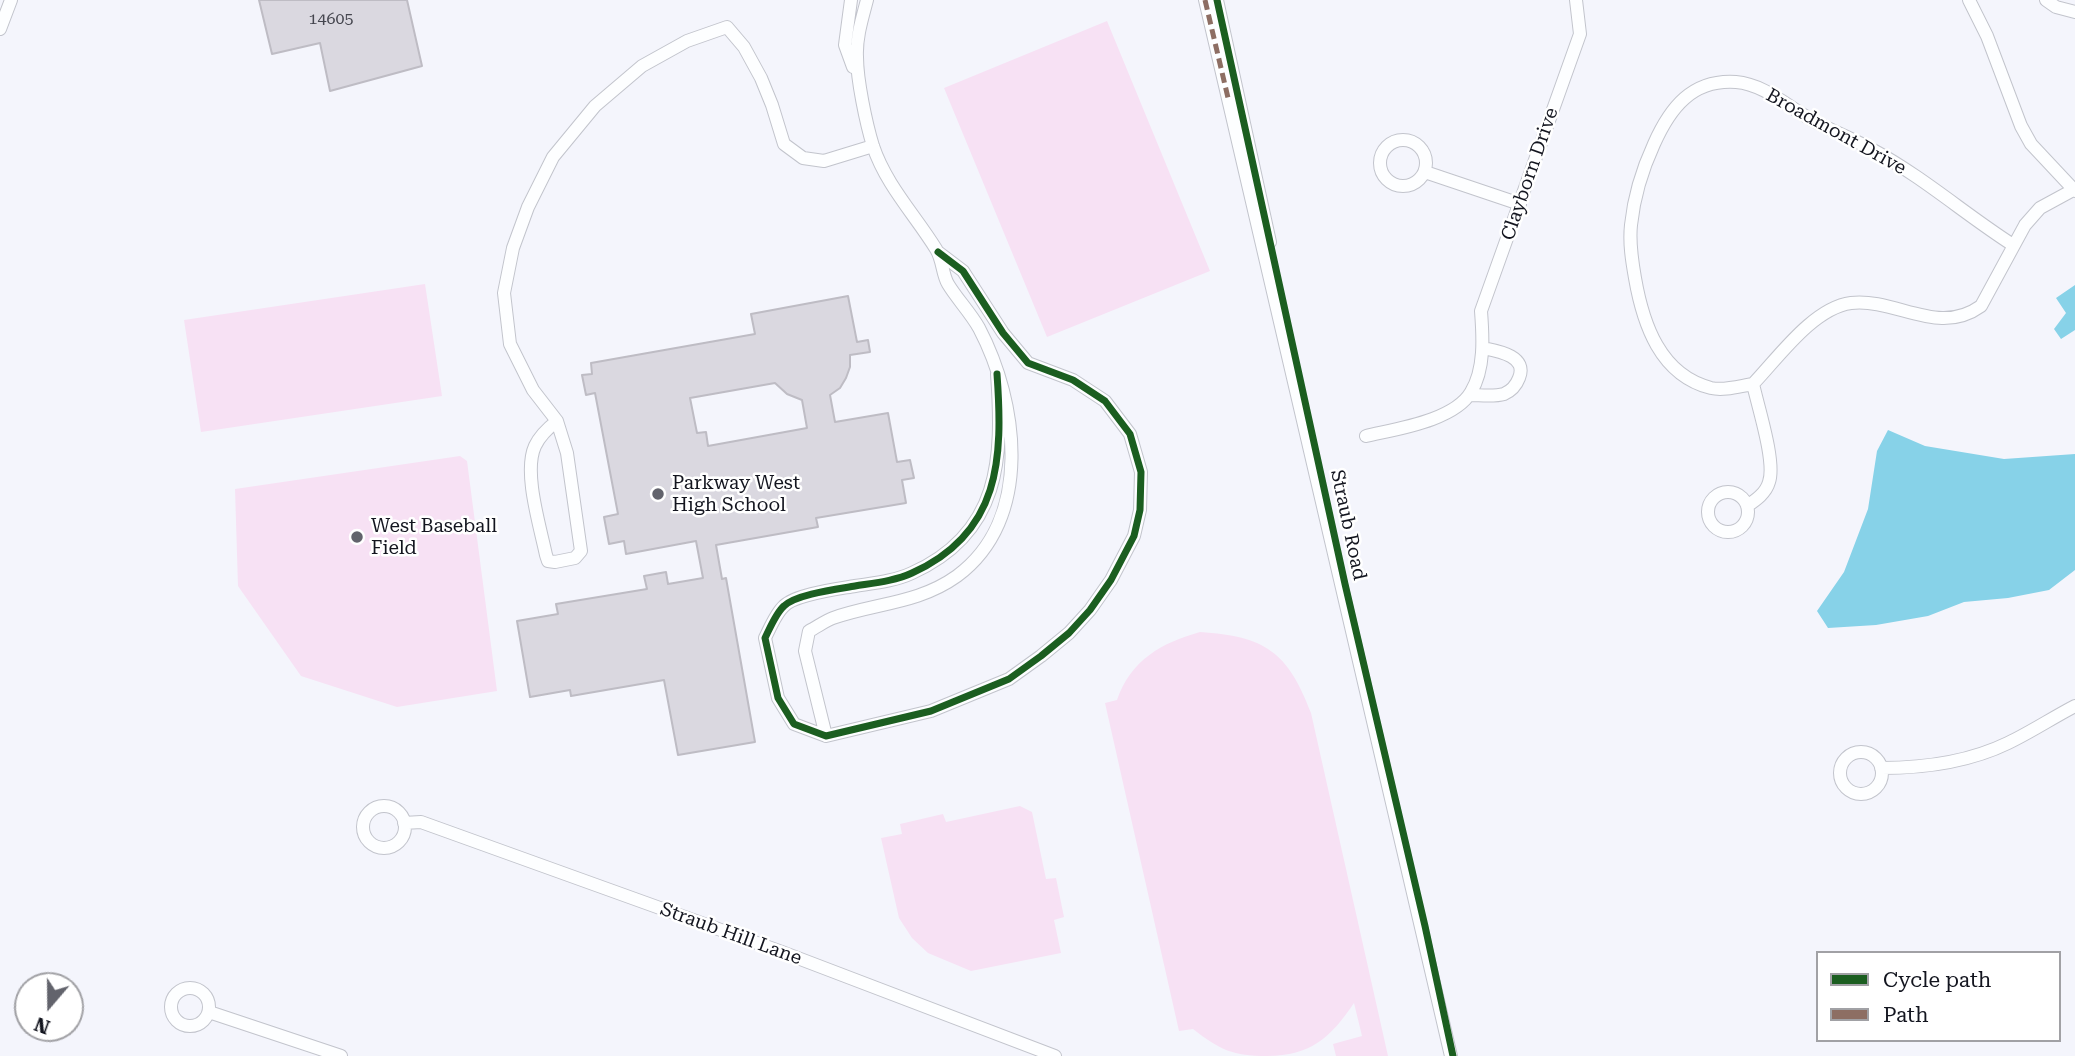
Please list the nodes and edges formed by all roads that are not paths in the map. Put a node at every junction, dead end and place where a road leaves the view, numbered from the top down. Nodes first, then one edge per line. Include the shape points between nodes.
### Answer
1 (11, 0) edge
2 (850, 0) edge
3 (867, 0) edge
4 (1205, 0) edge
5 (1217, 0) edge
6 (1576, 0) edge
7 (1969, 0) edge
8 (2046, 0) edge
9 (2075, 12) edge
10 (2, 20) edge
11 (859, 80) junction
12 (873, 146) junction
13 (1425, 172) dead end
14 (2075, 190) edge
15 (1520, 204) junction
16 (2013, 245) junction
17 (938, 252) junction
18 (1483, 348) junction
19 (997, 374) junction
20 (1753, 384) junction
21 (1469, 395) junction
22 (557, 421) junction
23 (1366, 436) dead end
24 (1747, 506) dead end
25 (2075, 706) edge
26 (826, 736) junction
27 (1881, 768) dead end
28 (404, 823) dead end
29 (209, 1012) dead end
30 (341, 1056) edge
31 (1055, 1056) edge
32 (1452, 1056) edge

1 - 10 street
2 - 11 street via 845,45
3 - 11 street via 859,29
4 - 32 street
5 - 32 street, Straub Road
6 - 15 street, Clayborn Drive via 1580,34
7 - 14 street via 2031,144
8 - 9 street via 2056,8
11 - 12 street
12 - 17 street via 893,186
12 - 22 street via 824,161 803,158 784,144 761,78 727,27 687,41 634,72 595,106 553,157 513,248 504,293 510,344 533,390
13 - 15 street
14 - 16 street via 2040,208
15 - 18 street, Clayborn Drive via 1481,311
16 - 20 street via 1981,306 1971,313 1952,319 1850,303 1812,321
16 - 20 street, Broadmont Drive via 1872,149 1755,86 1736,82 1699,88 1669,114 1646,161 1630,227 1631,256 1647,329 1666,360 1698,384 1714,389
17 - 19 street via 947,282 978,328
17 - 26 street via 962,271 1028,363 1073,380 1105,401 1130,434 1141,472 1134,536 1090,610 1041,656 1009,678 930,711
18 - 21 street, Clayborn Drive
18 - 21 street via 1515,358 1521,375 1505,394
19 - 26 street via 1011,435 1008,495 999,520 966,568 932,591 832,618 809,631 805,651
19 - 26 street via 1000,435 996,473 975,521 958,543 910,574 809,595 784,605 765,638 778,698 794,724
20 - 24 street via 1771,468 1769,484
21 - 23 street via 1427,421
22 - 22 street via 567,453 581,551 575,558 555,562 548,561 546,555 531,466 534,447
25 - 27 street via 1971,757 1910,768
28 - 31 street, Straub Hill Lane via 434,826
29 - 30 street

